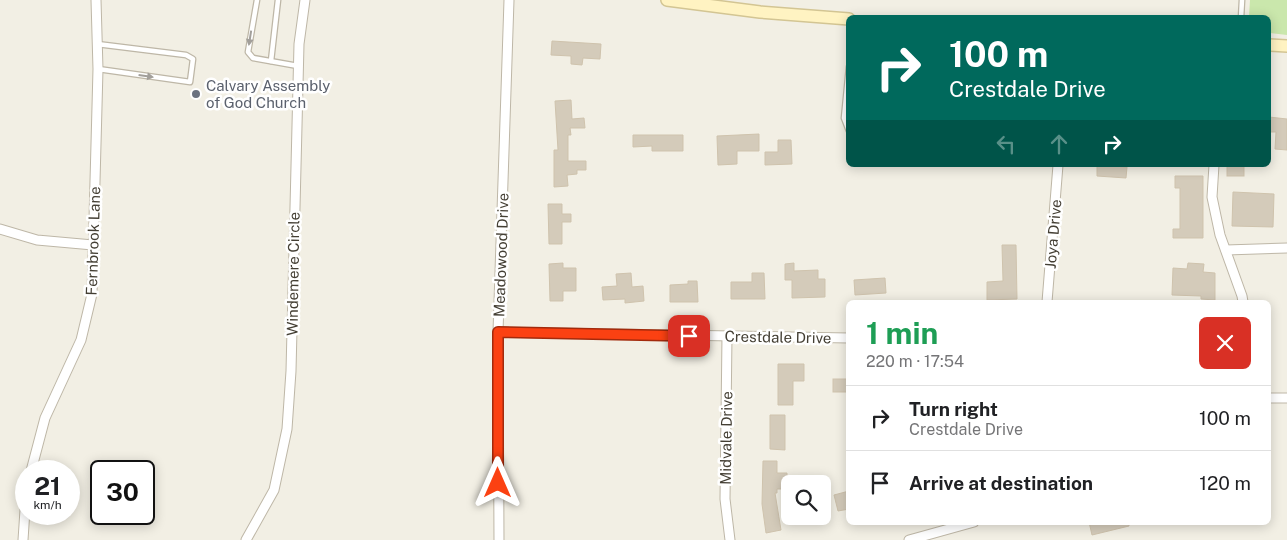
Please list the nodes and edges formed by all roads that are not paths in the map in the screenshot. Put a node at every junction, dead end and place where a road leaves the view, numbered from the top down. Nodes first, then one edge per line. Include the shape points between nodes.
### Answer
1 (96, 0) edge
2 (257, 0) edge
3 (278, 0) edge
4 (305, 0) edge
5 (508, 0) edge
6 (667, 0) edge
7 (1242, 0) edge
8 (717, 3) edge
9 (1241, 15) edge
10 (846, 19) edge
11 (97, 44) junction
12 (1271, 45) edge
13 (1287, 46) edge
14 (271, 61) junction
15 (299, 66) junction
16 (98, 69) junction
17 (846, 100) edge
18 (846, 123) edge
19 (1058, 167) edge
20 (1214, 167) edge
21 (0, 230) edge
22 (93, 245) junction
23 (1287, 248) edge
24 (1226, 250) junction
25 (1047, 300) edge
26 (1243, 300) edge
27 (498, 332) junction
28 (727, 336) junction
29 (846, 338) edge
30 (1271, 398) edge
31 (1287, 398) edge
32 (34, 460) edge
33 (24, 525) edge
34 (963, 525) edge
35 (23, 540) edge
36 (246, 540) edge
37 (498, 540) edge
38 (730, 540) edge
39 (909, 540) edge

1 - 11 street, Fernbrook Lane
2 -> 14 lane via 248,52 253,58
3 - 14 lane
4 - 15 street, Windemere Circle
5 - 27 street, Meadowood Drive
6 - 8 main road
7 - 9 lane
8 - 10 main road via 760,12
11 - 16 street, Fernbrook Lane
16 -> 11 lane via 190,82 193,59 186,55
12 - 13 main road
14 - 15 lane
15 - 36 street, Windemere Circle via 287,429 274,490
16 - 22 street, Fernbrook Lane
17 - 18 lane
19 - 25 street, Joya Drive
20 - 24 street via 1212,197
21 - 22 street via 37,240
22 - 32 street, Fernbrook Lane via 92,294 81,340 45,418
23 - 24 street
24 - 26 street
27 - 28 street, Crestdale Drive
27 - 37 street, Meadowood Drive
28 - 29 street, Crestdale Drive
28 - 38 street, Midvale Drive via 726,499
30 - 31 street
33 - 35 street
34 - 39 street

